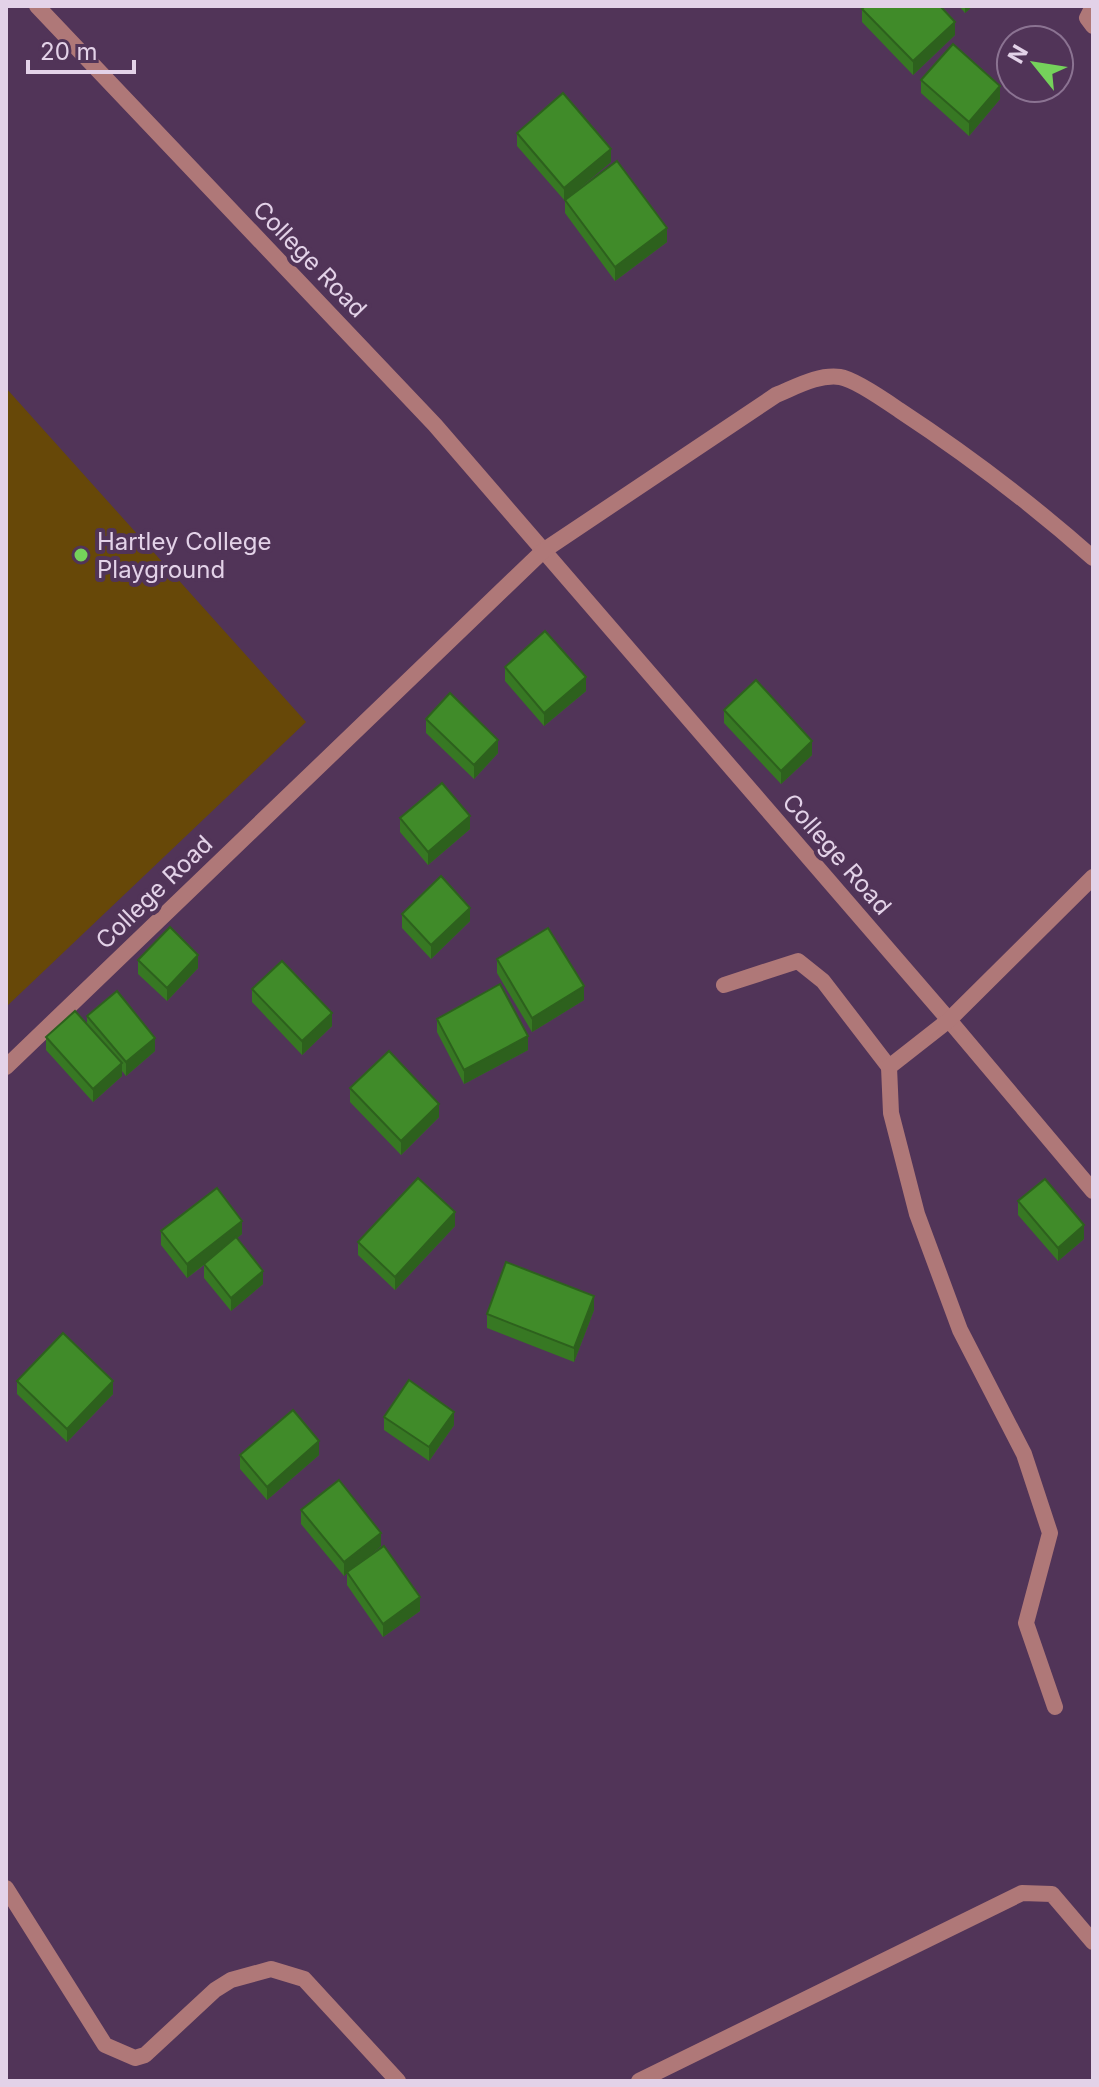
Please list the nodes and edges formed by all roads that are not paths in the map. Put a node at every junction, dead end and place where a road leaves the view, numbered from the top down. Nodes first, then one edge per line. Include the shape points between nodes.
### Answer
1 (37, 6) edge
2 (1093, 6) edge
3 (1093, 26) edge
4 (543, 551) junction
5 (1093, 558) edge
6 (1093, 877) edge
7 (724, 985) dead end
8 (949, 1020) junction
9 (6, 1067) edge
10 (889, 1067) junction
11 (1093, 1191) edge
12 (1055, 1707) dead end
13 (6, 1888) edge
14 (1093, 1942) edge
15 (398, 2081) edge
16 (639, 2081) edge

1 - 4 street, College Road via 435,425
2 - 3 street via 1087,18
4 - 5 street via 776,395 813,379 842,377 943,439
4 - 8 street, College Road
4 - 9 street, College Road
6 - 8 street
7 - 10 street via 798,961 823,981
8 - 10 street
8 - 11 street, College Road
10 - 12 street via 891,1113 917,1214 960,1330 1024,1454 1050,1533 1026,1623
13 - 15 street via 105,2045 135,2058 145,2055 215,1990 271,1969 304,1979
14 - 16 street via 1052,1894 1022,1893

